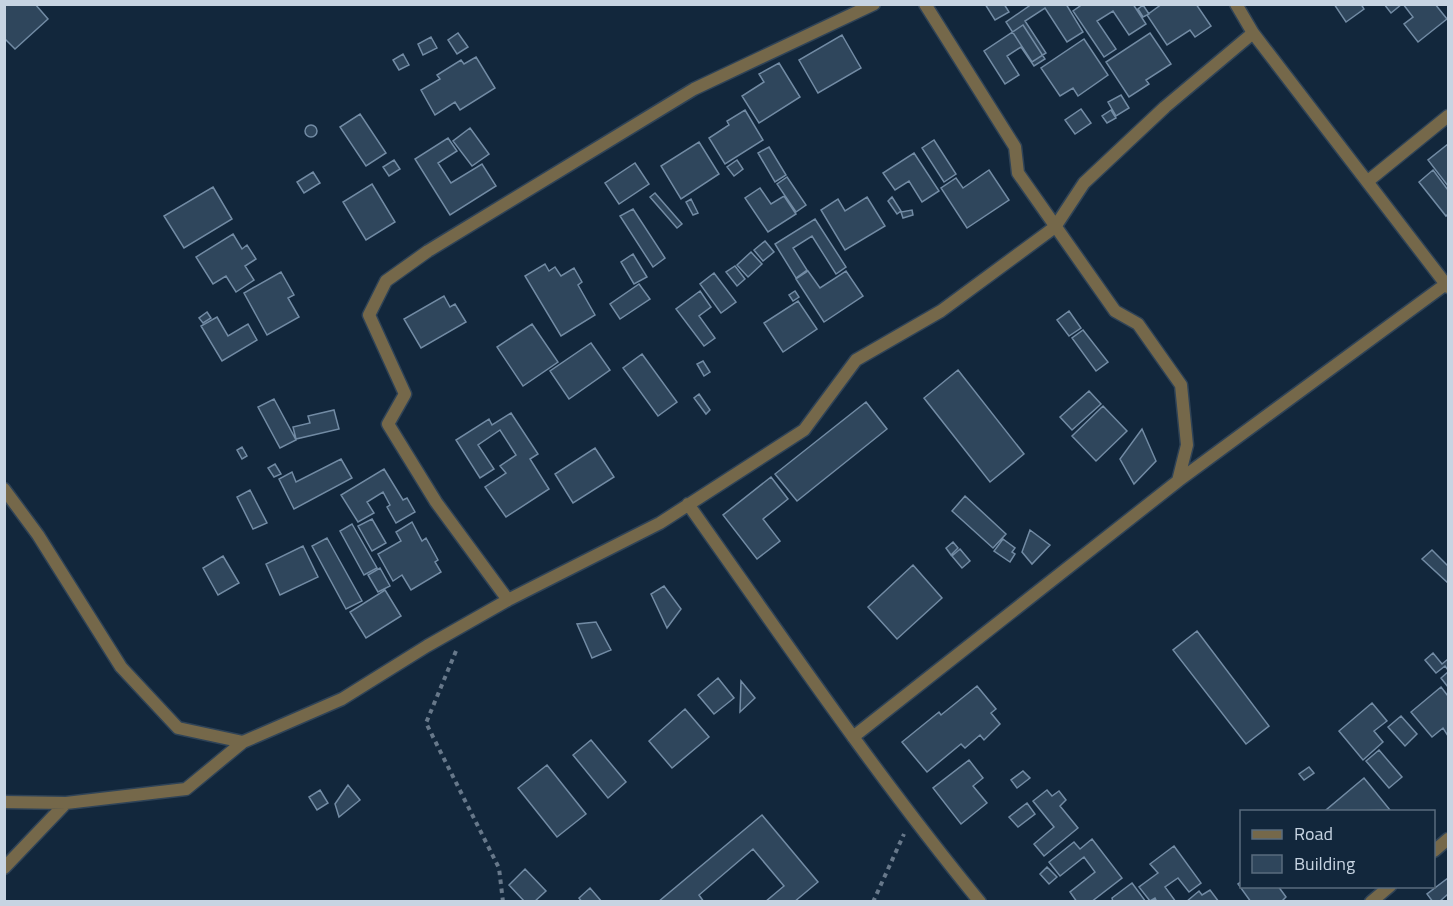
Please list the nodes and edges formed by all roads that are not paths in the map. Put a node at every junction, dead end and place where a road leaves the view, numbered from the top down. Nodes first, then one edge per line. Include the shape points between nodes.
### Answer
1 (874, 4) edge
2 (926, 4) edge
3 (1236, 4) edge
4 (1253, 33) junction
5 (1449, 116) edge
6 (1368, 181) junction
7 (1055, 227) junction
8 (1447, 285) edge
9 (1178, 481) junction
10 (4, 489) edge
11 (688, 504) junction
12 (508, 600) junction
13 (853, 737) junction
14 (243, 742) junction
15 (4, 802) edge
16 (66, 803) junction
17 (1449, 839) edge
18 (1435, 850) edge
19 (4, 868) edge
20 (1388, 888) edge
21 (980, 902) edge
22 (1371, 902) edge

1 - 12 street via 694,89 428,251 386,281 369,315 405,394 388,424 436,502
2 - 7 street via 1015,147 1018,173
3 - 4 street
4 - 6 street
4 - 7 street via 1165,107 1084,183
5 - 6 street
6 - 8 street
7 - 9 street via 1115,311 1138,324 1181,386 1187,445
7 - 11 street via 941,311 856,360 804,430
8 - 9 street
9 - 13 street
10 - 14 street via 122,667 178,728
11 - 12 street via 660,523
11 - 13 street
12 - 14 street via 342,699
13 - 21 street
14 - 16 street via 186,789
15 - 16 street
16 - 19 street
17 - 18 street
20 - 22 street

